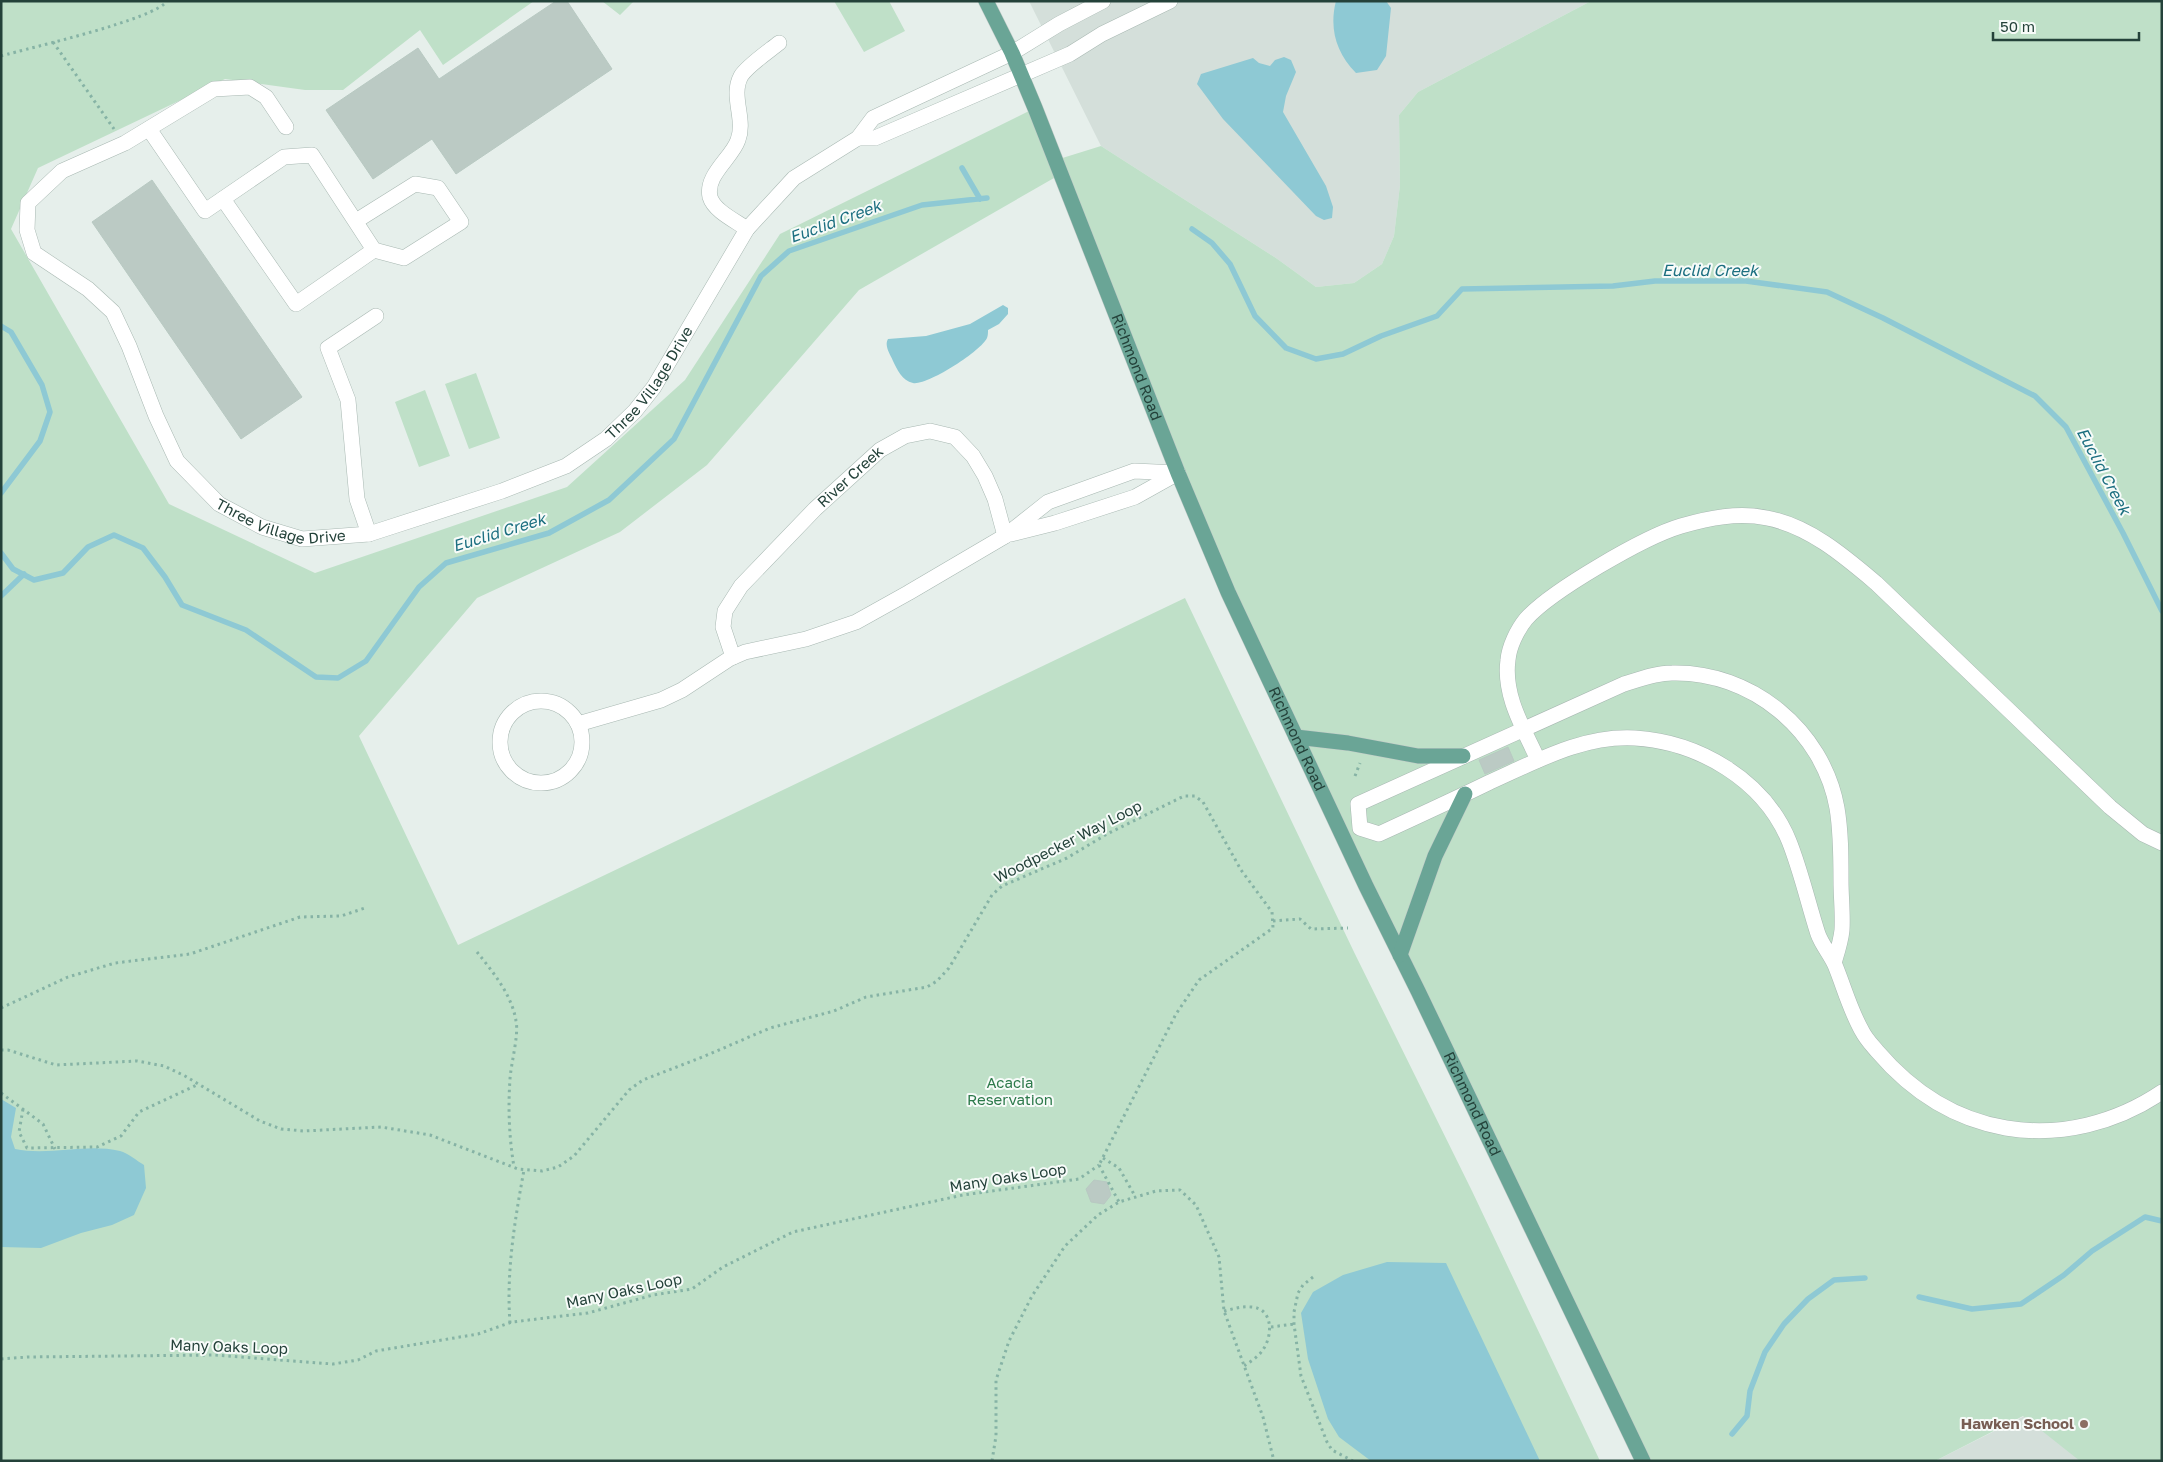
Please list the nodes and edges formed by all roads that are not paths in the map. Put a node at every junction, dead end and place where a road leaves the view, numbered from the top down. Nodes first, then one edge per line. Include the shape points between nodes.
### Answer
1 (986, 1) edge
2 (1102, 1) edge
3 (1170, 1) edge
4 (779, 43) dead end
5 (1012, 53) junction
6 (1021, 74) junction
7 (286, 127) dead end
8 (149, 129) junction
9 (858, 138) junction
10 (223, 199) junction
11 (356, 222) junction
12 (747, 229) junction
13 (374, 250) junction
14 (376, 316) dead end
15 (1178, 473) junction
16 (370, 534) junction
17 (1005, 536) junction
18 (733, 658) junction
19 (578, 724) junction
20 (1524, 728) junction
21 (1296, 737) junction
22 (1463, 756) junction
23 (1538, 760) junction
24 (1465, 794) junction
25 (2162, 843) edge
26 (1400, 955) junction
27 (1834, 964) junction
28 (2162, 1092) edge
29 (1643, 1461) edge

1 - 5 main road, Richmond Road
2 - 5 street, Three Village Drive
3 - 6 street, Three Village Drive via 1102,34 1070,54
4 - 12 street via 742,75 737,90 742,130 709,187 714,206
5 - 6 main road, Richmond Road
5 - 9 street, Three Village Drive via 873,118
6 - 9 street, Three Village Drive via 875,138
6 - 15 main road, Richmond Road
7 - 8 street, Three Village Drive via 266,97 250,87 214,89
8 - 10 street via 206,211
8 - 16 street, Three Village Drive via 62,171 28,203 28,230 34,253 88,289 113,312 177,461 219,504 262,527 302,539
9 - 12 street, Three Village Drive via 794,178
10 - 11 street via 284,157 312,155
10 - 13 street via 296,304
11 - 13 street
11 - 13 street via 415,184 438,188 462,222 404,258
12 - 16 street, Three Village Drive via 654,388 606,438 566,466 502,491
14 - 16 street via 328,348 348,400 357,499
15 - 17 street via 1135,497
15 - 17 street via 1134,470 1048,502
15 - 21 main road, Richmond Road via 1228,592
17 - 18 street via 856,622
17 - 18 street, River Creek via 985,476 973,456 955,437 930,431 905,436 880,450 822,503 741,586 725,611 723,627
18 - 19 street via 661,700
19 - 19 street via 582,737 576,764 555,781 528,781 506,764 500,739 504,726 521,706 534,702 560,706
20 - 22 street
20 - 23 street
20 - 25 street via 1506,680 1508,658 1526,619 1583,577 1680,526 1738,514 1768,518 1801,529 1848,559 2110,807 2144,834
20 - 27 street via 1624,684 1670,672 1717,677 1740,685 1778,708 1802,733 1820,762 1837,807 1841,839 1842,931
21 - 22 main road via 1418,756
21 - 26 main road, Richmond Road
22 - 24 street via 1358,804 1360,828 1379,834
23 - 24 street
23 - 27 street via 1594,741 1637,738 1668,743 1722,764 1763,799 1779,822 1789,840 1819,937
24 - 26 main road via 1435,856
26 - 29 main road, Richmond Road
27 - 28 street via 1863,1034 1884,1059 1914,1090 1975,1121 2027,1131 2078,1128 2134,1109

